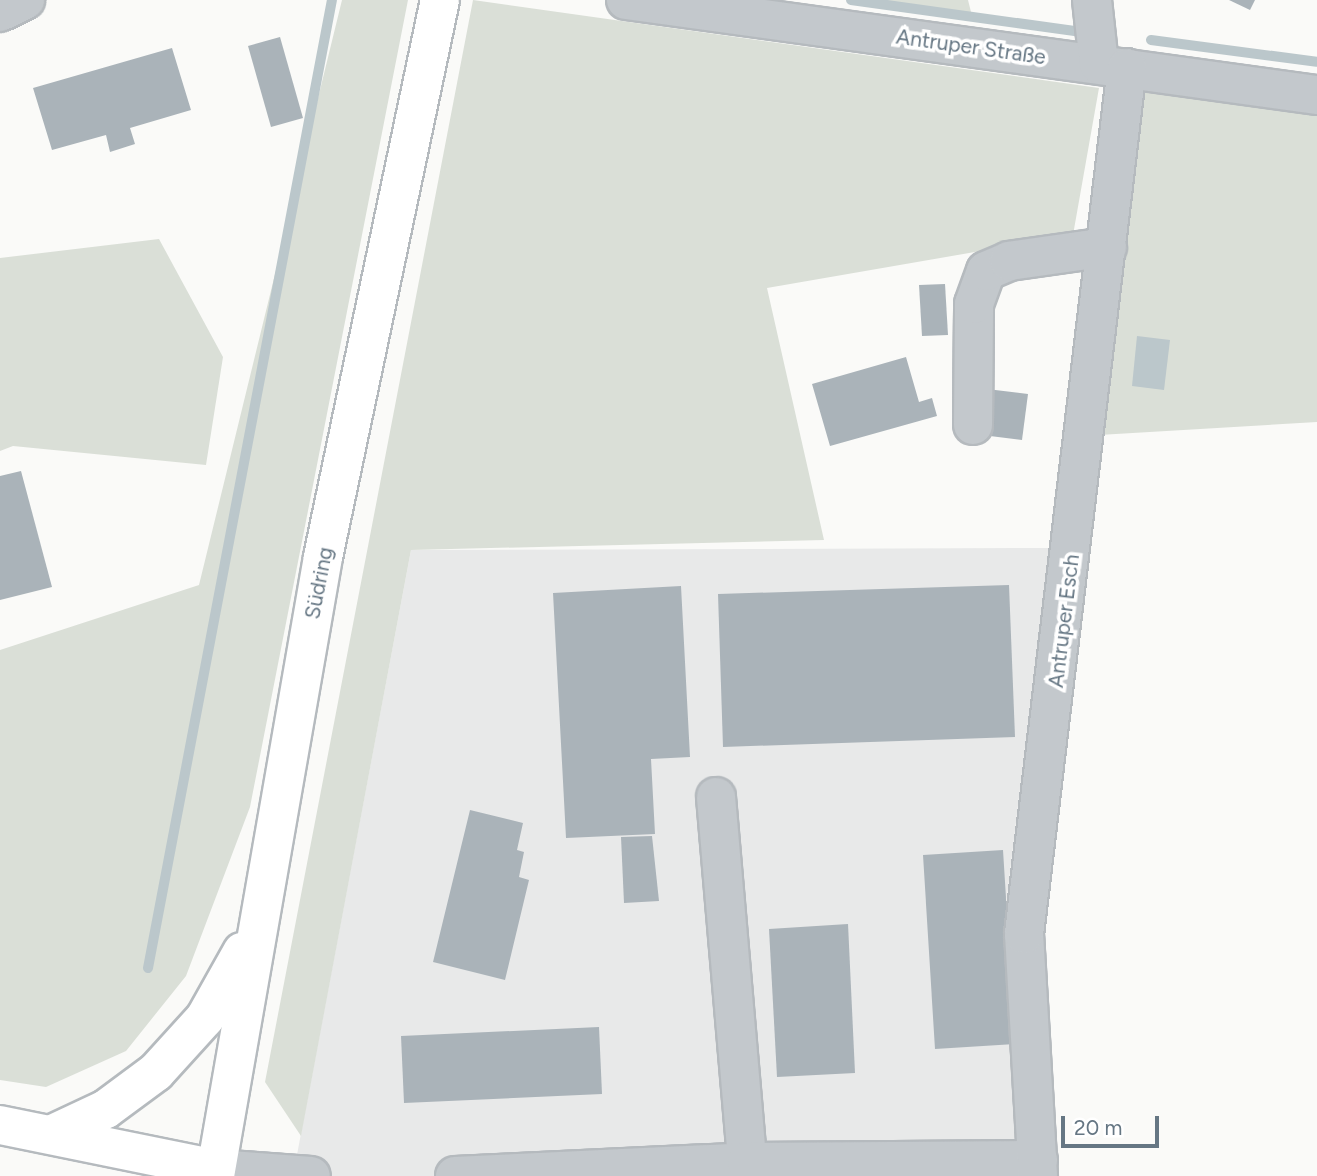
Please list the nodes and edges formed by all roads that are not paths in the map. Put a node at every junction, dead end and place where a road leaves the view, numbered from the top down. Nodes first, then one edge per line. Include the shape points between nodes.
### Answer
1 (24, 0) edge
2 (440, 0) edge
3 (626, 0) edge
4 (1092, 0) edge
5 (0, 12) edge
6 (1113, 66) junction
7 (1317, 94) edge
8 (1107, 247) junction
9 (973, 425) dead end
10 (716, 797) dead end
11 (254, 929) junction
12 (0, 1125) edge
13 (55, 1133) junction
14 (747, 1162) junction
15 (1038, 1168) edge
16 (819, 1169) edge
17 (216, 1172) edge
18 (311, 1176) edge
19 (456, 1176) edge

1 - 5 street
2 - 11 main road, Südring
3 - 6 street, Antruper Straße
4 - 6 street, Antruper Esch
6 - 7 street, Antruper Straße
6 - 8 street, Antruper Esch
8 - 9 street via 1009,261 986,271 974,304
8 - 15 street, Antruper Esch via 1024,934
10 - 14 street
11 - 13 main road via 205,1018 156,1072 106,1109
11 - 17 main road, Südring
12 - 13 main road
13 - 17 main road
14 - 16 street
14 - 19 street
15 - 16 street
17 - 18 street

